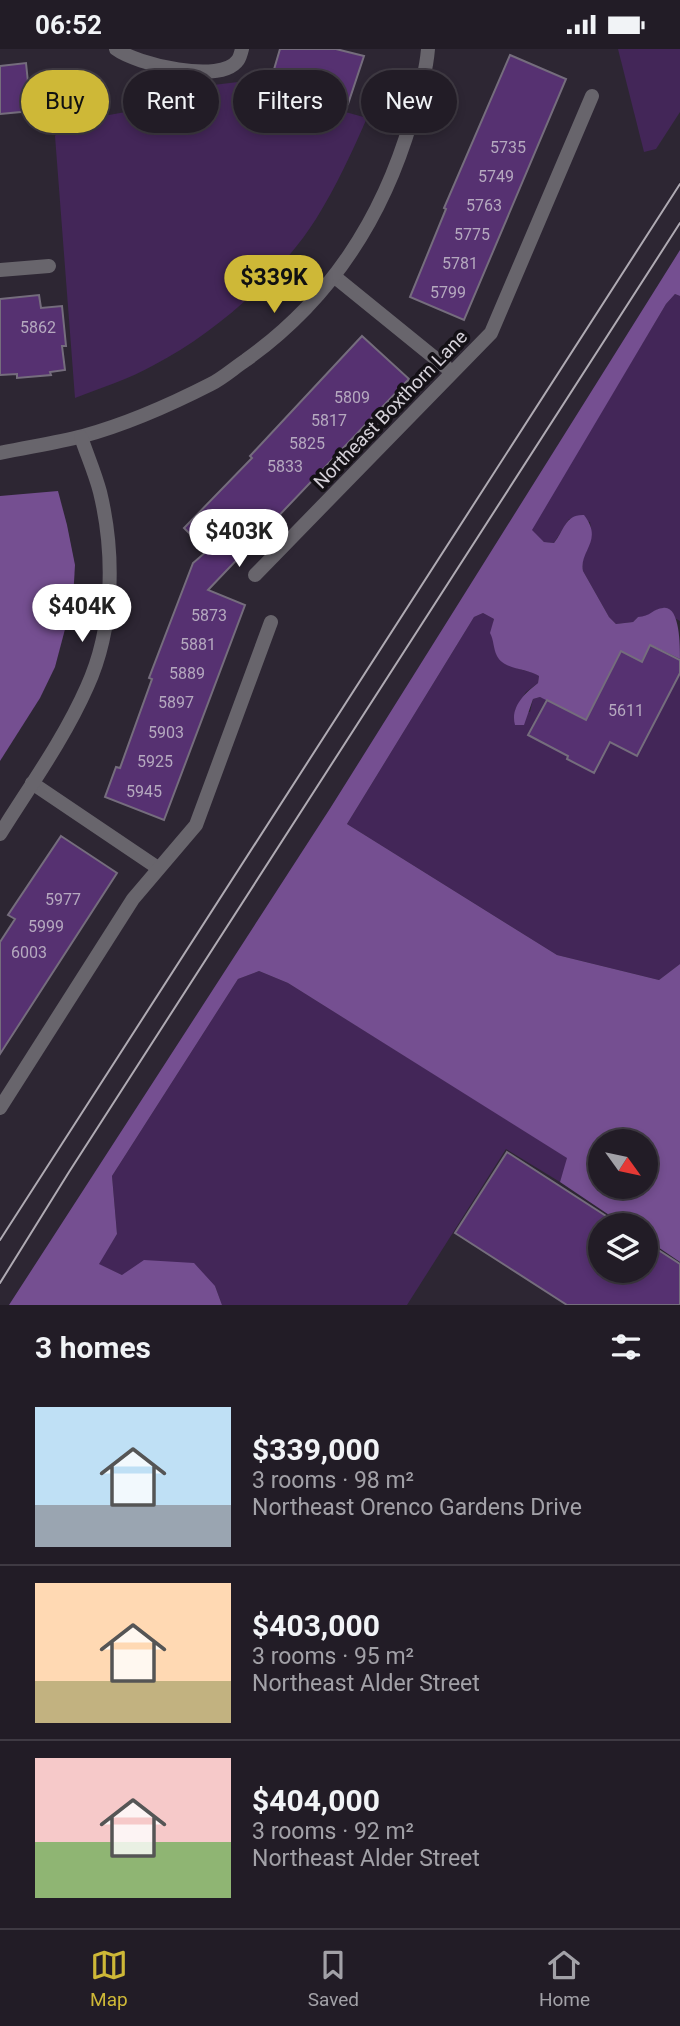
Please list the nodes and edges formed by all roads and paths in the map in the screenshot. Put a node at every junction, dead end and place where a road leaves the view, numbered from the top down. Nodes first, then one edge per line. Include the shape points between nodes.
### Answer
1 (116, 49) edge
2 (242, 49) edge
3 (428, 49) edge
4 (592, 96) dead end
5 (49, 265) dead end
6 (0, 270) edge
7 (335, 277) junction
8 (452, 372) junction
9 (81, 436) junction
10 (0, 453) edge
11 (255, 575) dead end
12 (271, 622) dead end
13 (32, 783) junction
14 (0, 834) edge
15 (158, 869) junction
16 (0, 1108) edge

1 - 2 street via 147,64 185,71 230,66
3 - 7 street via 426,71 398,165 363,235
4 - 8 street, Northeast Boxthorn Lane via 491,333
5 - 6 street
7 - 8 street
7 - 9 street via 271,342 214,383 126,422
8 - 11 street, Northeast Boxthorn Lane
9 - 10 street
9 - 13 street via 100,491 106,528 107,616 89,684
12 - 15 street via 196,825
13 - 14 street
13 - 15 street
15 - 16 street via 133,899

